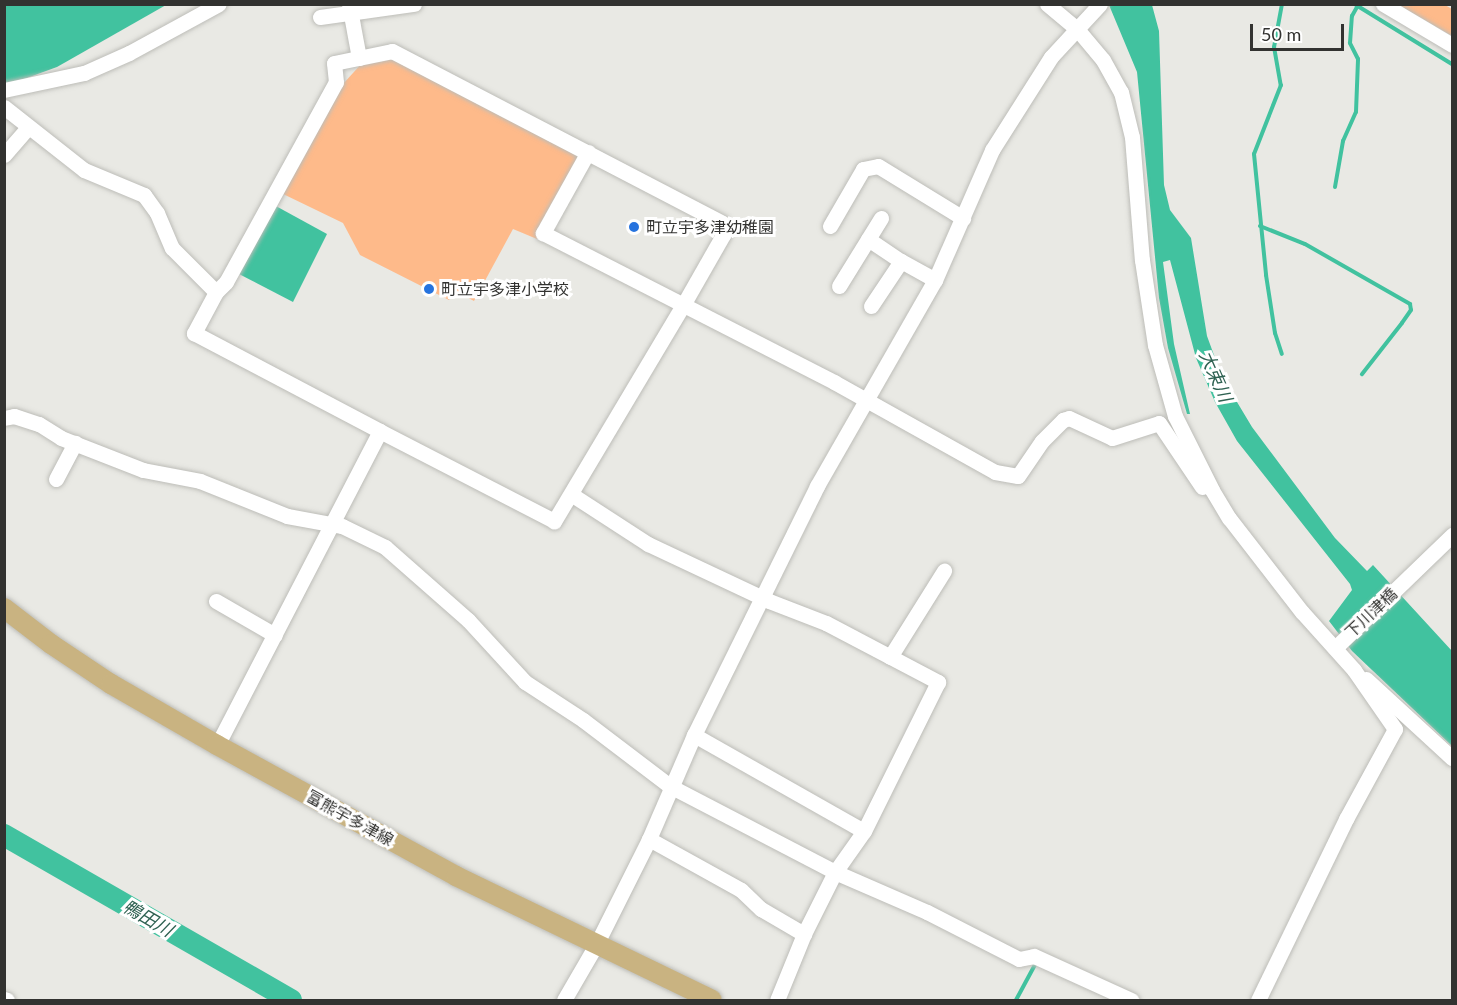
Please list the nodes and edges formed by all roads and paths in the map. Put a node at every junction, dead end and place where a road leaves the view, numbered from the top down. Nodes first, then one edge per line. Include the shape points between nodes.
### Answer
1 (219, 4) edge
2 (414, 4) edge
3 (1047, 4) edge
4 (1100, 4) edge
5 (1383, 4) edge
6 (350, 9) edge
7 (320, 18) dead end
8 (1078, 26) junction
9 (1452, 45) edge
10 (358, 58) junction
11 (4, 90) edge
12 (4, 107) edge
13 (28, 127) junction
14 (588, 152) junction
15 (4, 155) edge
16 (881, 218) dead end
17 (963, 218) junction
18 (830, 226) dead end
19 (868, 239) junction
20 (902, 261) junction
21 (935, 280) junction
22 (839, 286) dead end
23 (216, 292) junction
24 (683, 305) junction
25 (871, 306) dead end
26 (867, 400) junction
27 (4, 418) edge
28 (380, 431) junction
29 (75, 443) junction
30 (56, 479) dead end
31 (1212, 490) junction
32 (571, 494) junction
33 (334, 524) junction
34 (1452, 535) edge
35 (944, 571) dead end
36 (760, 597) junction
37 (216, 602) dead end
38 (5, 608) edge
39 (275, 635) junction
40 (1337, 646) junction
41 (890, 657) junction
42 (1354, 670) junction
43 (694, 735) junction
44 (217, 745) junction
45 (1452, 758) edge
46 (670, 786) junction
47 (864, 831) junction
48 (649, 839) junction
49 (835, 872) junction
50 (804, 934) junction
51 (597, 943) junction
52 (564, 1000) edge
53 (712, 1000) edge
54 (777, 1000) edge
55 (1131, 1000) edge
56 (1258, 1000) edge

1 - 11 street via 84,74
2 - 6 street
3 - 8 street
4 - 8 street
5 - 9 street
6 - 7 street
6 - 10 street
8 - 17 street via 1006,124
8 - 31 street via 1122,92 1128,112 1142,260 1160,366 1176,416
10 - 14 street via 392,51
10 - 23 street via 334,63 336,82 226,282
12 - 13 street
13 - 15 street
13 - 23 street via 84,170 144,195 157,213 172,248
14 - 24 street via 722,223 723,235
14 - 24 street via 543,233
16 - 19 street
17 - 18 street via 878,166 864,169
17 - 21 street
19 - 20 street
19 - 22 street
20 - 21 street
20 - 25 street
21 - 26 street
23 - 28 street via 194,333
24 - 26 street
24 - 32 street
26 - 31 street via 1009,477 1018,476 1042,441 1063,420 1069,418 1112,438 1159,423 1199,484 1206,491
26 - 36 street
27 - 29 street via 14,416 39,424
28 - 32 street via 555,521
28 - 33 street
29 - 30 street
29 - 33 street via 143,470 200,482 287,516
31 - 40 street via 1259,559
32 - 36 street via 648,544
33 - 39 street
33 - 46 street via 385,547 468,620 525,682 592,726
34 - 40 street, 下川津橋
35 - 41 street
36 - 41 street via 826,623
36 - 43 street
37 - 39 street
38 - 44 main road, 富熊宇多津線 via 111,684
39 - 44 street
40 - 42 street
41 - 47 street via 938,682
42 - 45 street
42 - 56 street via 1395,729 1346,819
43 - 46 street
43 - 47 street
44 - 51 main road, 富熊宇多津線 via 456,876
46 - 48 street
46 - 49 street
47 - 49 street
48 - 50 street via 741,890 761,909
48 - 51 street
49 - 50 street
49 - 55 street via 927,912 1019,959 1034,956
50 - 54 street
51 - 52 street
51 - 53 main road, 富熊宇多津線

